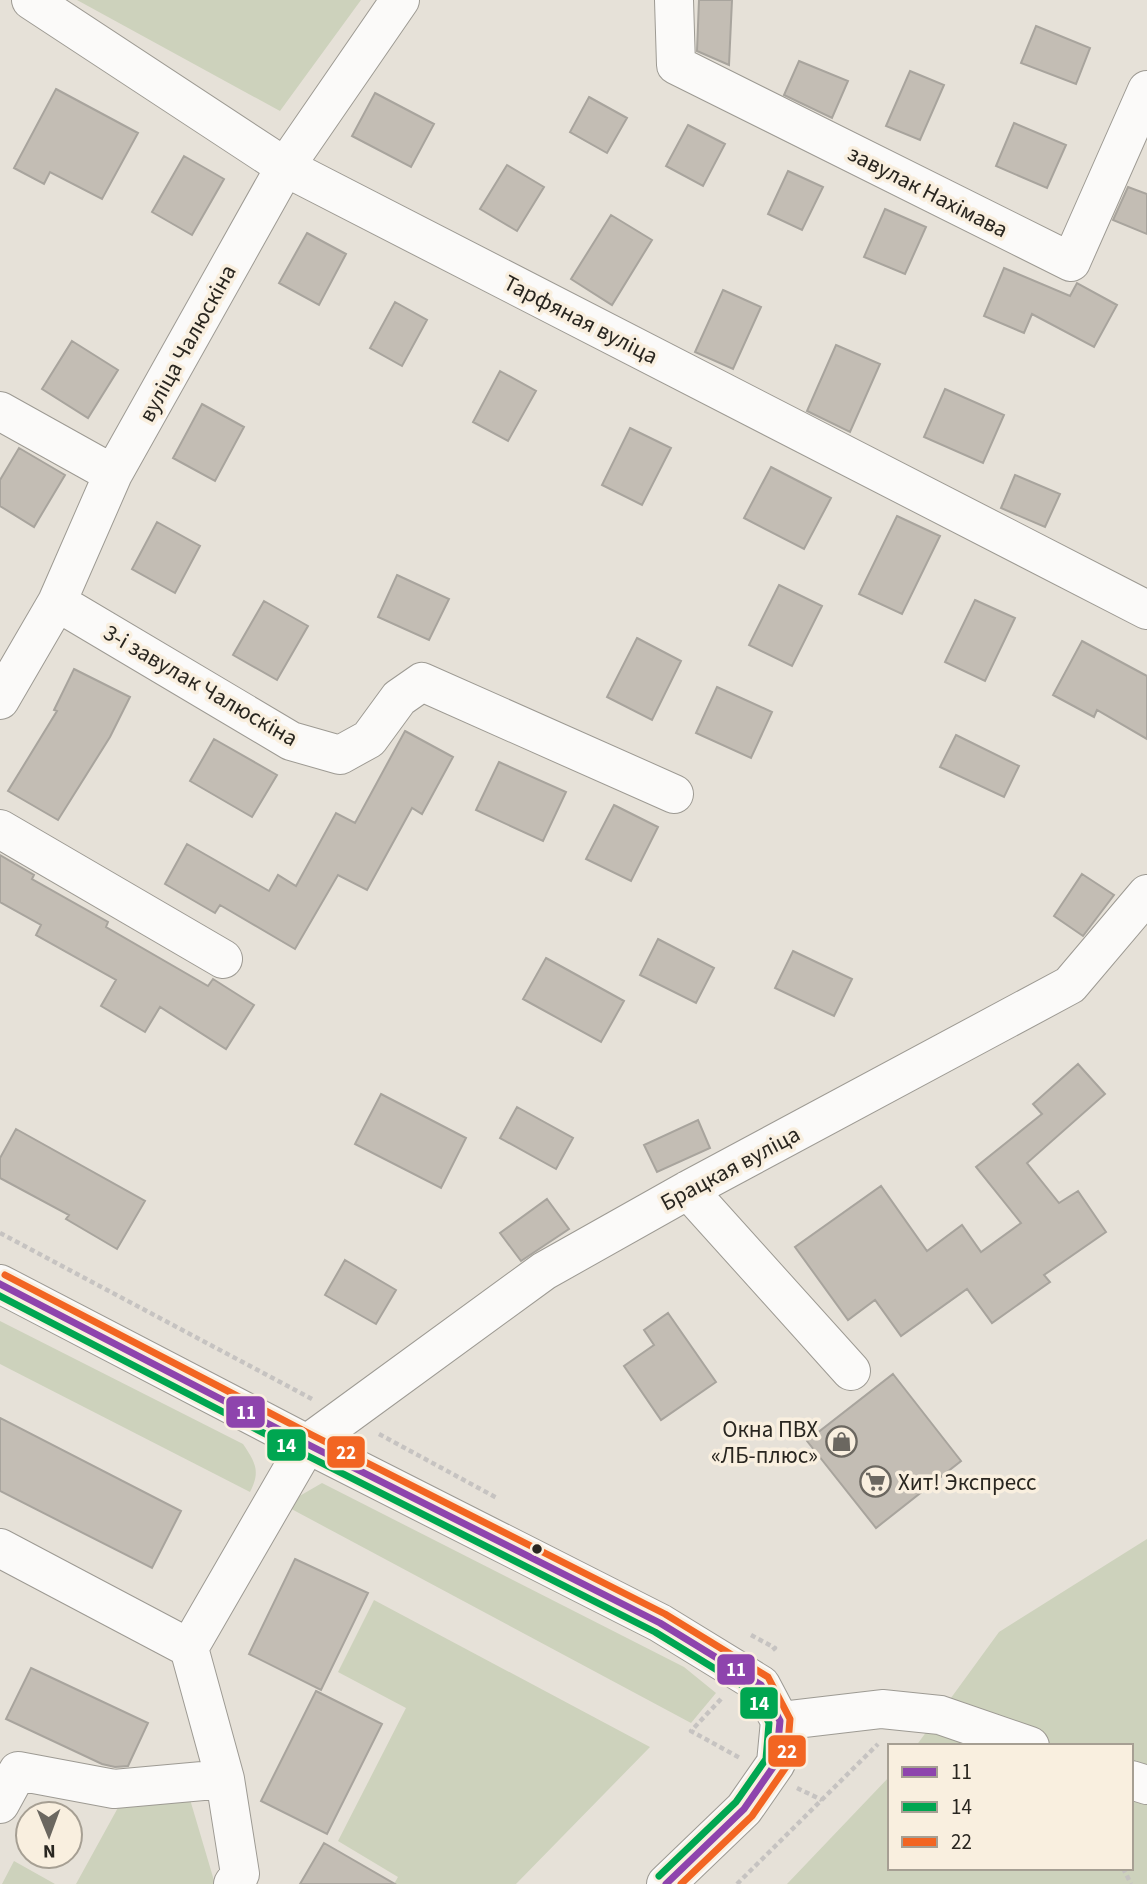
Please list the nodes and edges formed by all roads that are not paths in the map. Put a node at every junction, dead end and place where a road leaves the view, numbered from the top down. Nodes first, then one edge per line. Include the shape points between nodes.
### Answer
1 (31, 0) edge
2 (400, 0) edge
3 (674, 0) edge
4 (1147, 90) edge
5 (285, 167) junction
6 (0, 411) edge
7 (113, 474) junction
8 (57, 602) junction
9 (1147, 610) edge
10 (0, 700) edge
11 (674, 794) dead end
12 (0, 829) edge
13 (1147, 894) edge
14 (223, 959) dead end
15 (688, 1191) junction
16 (0, 1284) edge
17 (851, 1371) dead end
18 (307, 1444) junction
19 (0, 1548) edge
20 (189, 1648) junction
21 (780, 1721) junction
22 (1024, 1744) edge
23 (225, 1779) junction
24 (0, 1804) edge
25 (233, 1884) edge
26 (666, 1884) edge

1 - 5 street, Тарфяная вуліца
2 - 5 street, вуліца Чалюскіна
3 - 4 street, завулак Нахімава via 676,65 1071,262
5 - 7 street, вуліца Чалюскіна
5 - 9 street, Тарфяная вуліца
6 - 7 street
7 - 8 street, вуліца Чалюскіна
8 - 10 street, вуліца Чалюскіна
8 - 11 street, 3-і завулак Чалюскіна via 291,741 340,755 369,739 399,698 422,682
12 - 14 street
13 - 15 street, Брацкая вуліца via 1070,985
15 - 17 street
15 - 18 street, Брацкая вуліца via 544,1271
16 - 18 street
18 - 20 street
18 - 21 street via 660,1623 761,1685
19 - 20 street
20 - 23 street
21 - 22 street via 882,1709 940,1715
21 - 26 street via 776,1763 750,1801
23 - 24 street via 114,1789 18,1770
23 - 25 street via 240,1874

